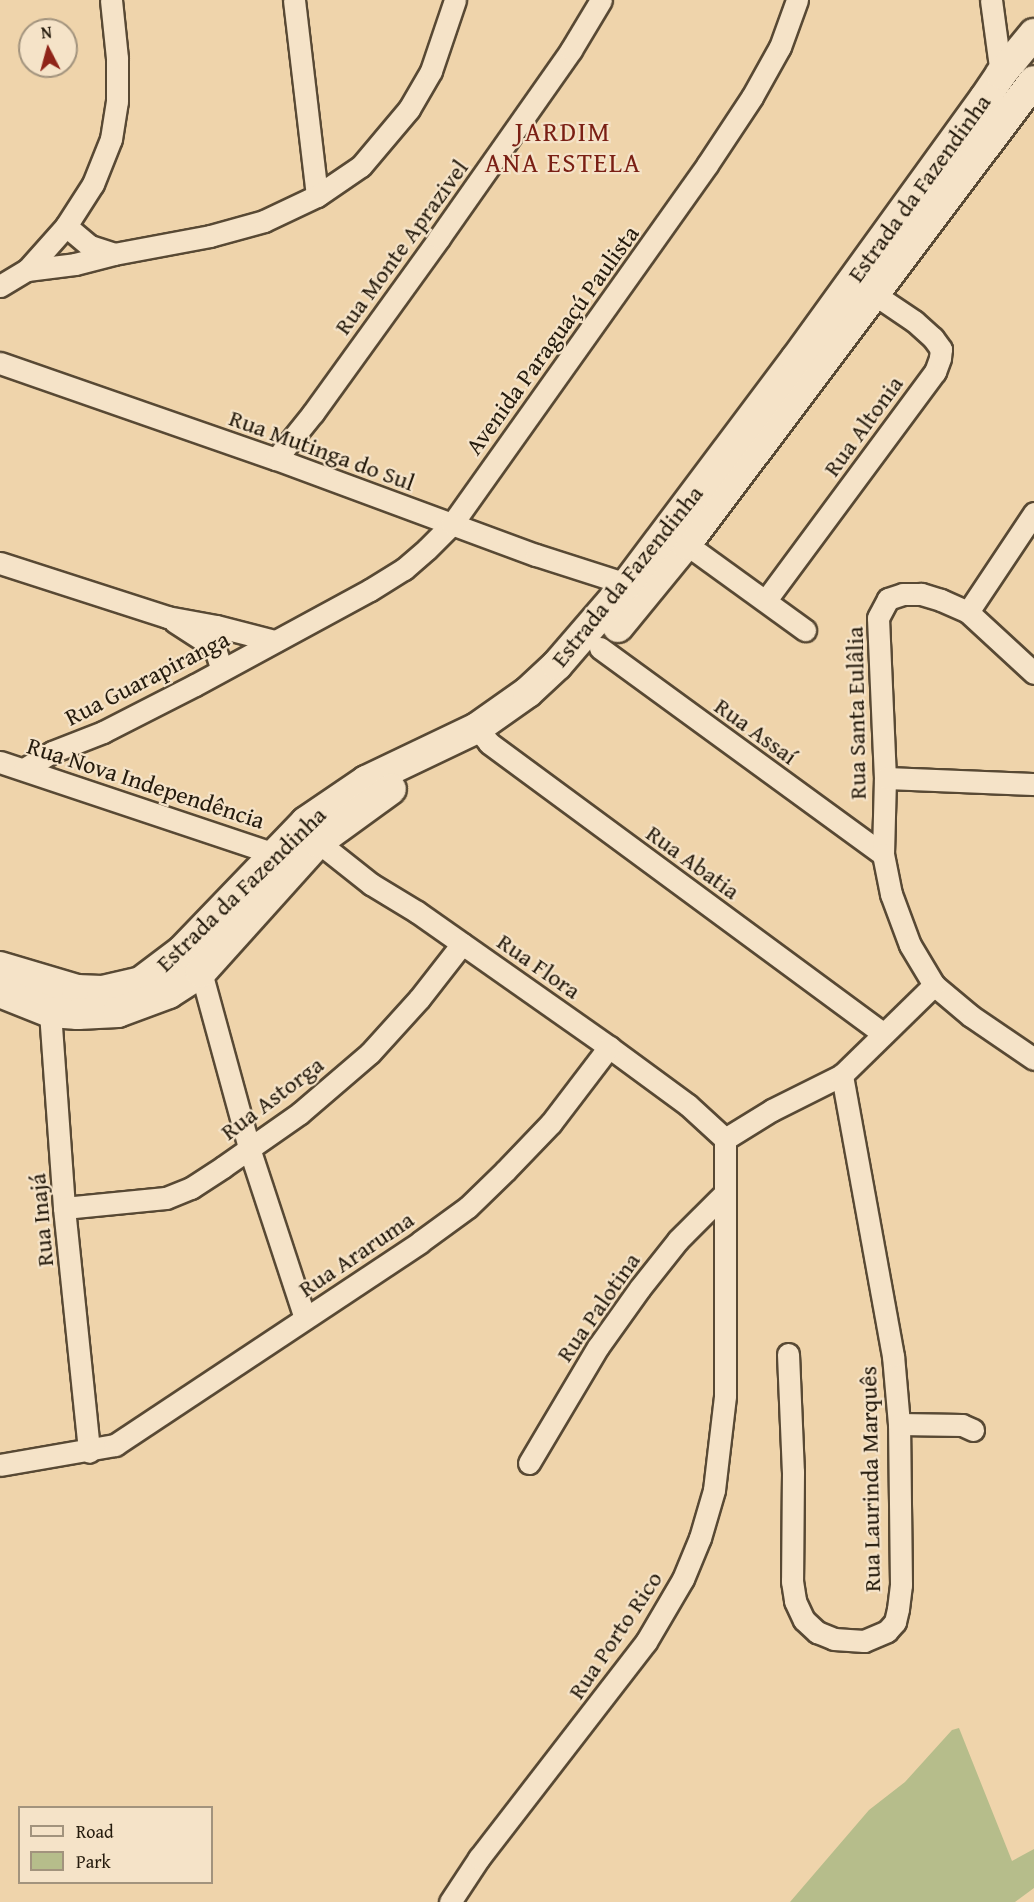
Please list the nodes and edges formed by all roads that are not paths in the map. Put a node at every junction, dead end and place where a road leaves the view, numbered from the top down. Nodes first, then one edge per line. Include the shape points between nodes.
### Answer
1 (111, 0) edge
2 (294, 0) edge
3 (455, 0) edge
4 (601, 0) edge
5 (797, 0) edge
6 (991, 0) edge
7 (1034, 34) edge
8 (1000, 74) junction
9 (1034, 81) edge
10 (317, 196) junction
11 (66, 226) junction
12 (114, 254) junction
13 (27, 270) junction
14 (0, 286) edge
15 (874, 294) junction
16 (0, 363) edge
17 (276, 459) junction
18 (1034, 513) edge
19 (452, 524) junction
20 (686, 544) junction
21 (0, 563) edge
22 (627, 584) junction
23 (766, 600) junction
24 (968, 612) junction
25 (167, 617) junction
26 (805, 630) dead end
27 (268, 644) junction
28 (600, 648) junction
29 (222, 670) junction
30 (1034, 673) edge
31 (483, 735) junction
32 (68, 747) junction
33 (0, 762) edge
34 (24, 769) junction
35 (885, 778) junction
36 (60, 781) junction
37 (1034, 784) edge
38 (297, 852) junction
39 (883, 854) junction
40 (462, 944) junction
41 (0, 967) edge
42 (201, 972) junction
43 (934, 985) junction
44 (0, 992) edge
45 (55, 998) junction
46 (883, 1034) junction
47 (609, 1047) junction
48 (1034, 1059) edge
49 (842, 1075) junction
50 (725, 1139) junction
51 (249, 1148) junction
52 (724, 1193) junction
53 (64, 1209) junction
54 (305, 1318) junction
55 (788, 1354) dead end
56 (899, 1424) junction
57 (973, 1430) dead end
58 (89, 1452) junction
59 (529, 1463) dead end
60 (0, 1465) edge
61 (450, 1902) edge

1 - 11 street via 117,101 111,139 93,184
2 - 10 street
3 - 10 street via 431,71 409,109 361,166
4 - 17 street, Rua Monte Aprazivel via 571,50 439,238
5 - 19 street, Avenida Paraguaçú Paulista via 780,47 752,97
6 - 8 street
7 - 8 main road, Estrada da Fazendinha
8 - 22 main road, Estrada da Fazendinha via 796,359
9 - 15 main road, Estrada da Fazendinha
10 - 12 street via 264,221 160,248
11 - 12 street via 90,246
11 - 13 street
12 - 13 street
13 - 14 street
15 - 20 main road, Estrada da Fazendinha
15 - 23 street, Rua Altonia via 933,338 941,349 940,358 935,372
16 - 17 street, Rua Mutinga do Sul
17 - 19 street, Rua Mutinga do Sul
18 - 24 street
19 - 22 street, Rua Mutinga do Sul
19 - 27 street, Avenida Paraguaçú Paulista via 404,569
20 - 23 street
20 - 28 main road, Estrada da Fazendinha
21 - 25 street
22 - 31 main road, Estrada da Fazendinha via 557,665
23 - 26 street
24 - 30 street, Rua Santa Eulâlia
24 - 35 street, Rua Santa Eulâlia via 921,594 903,594 888,598 878,618
25 - 27 street via 216,626
25 - 29 street via 209,644
27 - 29 street, Rua Guarapiranga
28 - 31 main road, Estrada da Fazendinha via 546,702
28 - 39 street, Rua Assaí
29 - 32 street, Rua Guarapiranga
31 - 38 main road, Estrada da Fazendinha via 391,789
31 - 38 main road, Estrada da Fazendinha via 366,781 306,822
31 - 46 street, Rua Abatia
32 - 34 street, Rua Guarapiranga
32 - 36 street
33 - 34 street, Rua Nova Independência
34 - 36 street, Rua Nova Independência
35 - 37 street
35 - 39 street, Rua Santa Eulâlia
36 - 38 street, Rua Nova Independência
38 - 40 street, Rua Flora via 371,884
38 - 42 main road, Estrada da Fazendinha
38 - 45 main road, Estrada da Fazendinha via 183,951 141,982 102,991 77,990
39 - 43 street, Rua Santa Eulâlia via 891,894 910,945
40 - 47 street, Rua Flora
40 - 51 street, Rua Astorga via 370,1053 300,1113
41 - 45 main road, Estrada da Fazendinha
42 - 45 main road, Estrada da Fazendinha via 170,993 118,1012
42 - 51 street
43 - 46 street
43 - 48 street, Rua Santa Eulâlia
44 - 45 main road, Estrada da Fazendinha
45 - 53 street, Rua Inajá
46 - 49 street
47 - 50 street, Rua Flora via 688,1105
47 - 54 street, Rua Araruma via 550,1123 468,1207
49 - 50 street
49 - 56 street, Rua Laurinda Marquês via 893,1356
50 - 52 street, Rua Porto Rico
51 - 53 street, Rua Astorga via 191,1188 166,1198
51 - 54 street
52 - 59 street, Rua Palotina via 639,1288 598,1347
52 - 61 street, Rua Porto Rico via 725,1396 714,1490 700,1538 683,1579 646,1642 479,1858
53 - 58 street, Rua Inajá
54 - 58 street, Rua Araruma via 133,1435
55 - 56 street, Rua Laurinda Marquês via 795,1601 804,1620 817,1632 834,1639 864,1641 887,1631 895,1622 901,1585
56 - 57 street via 962,1425
58 - 60 street, Rua Araruma

